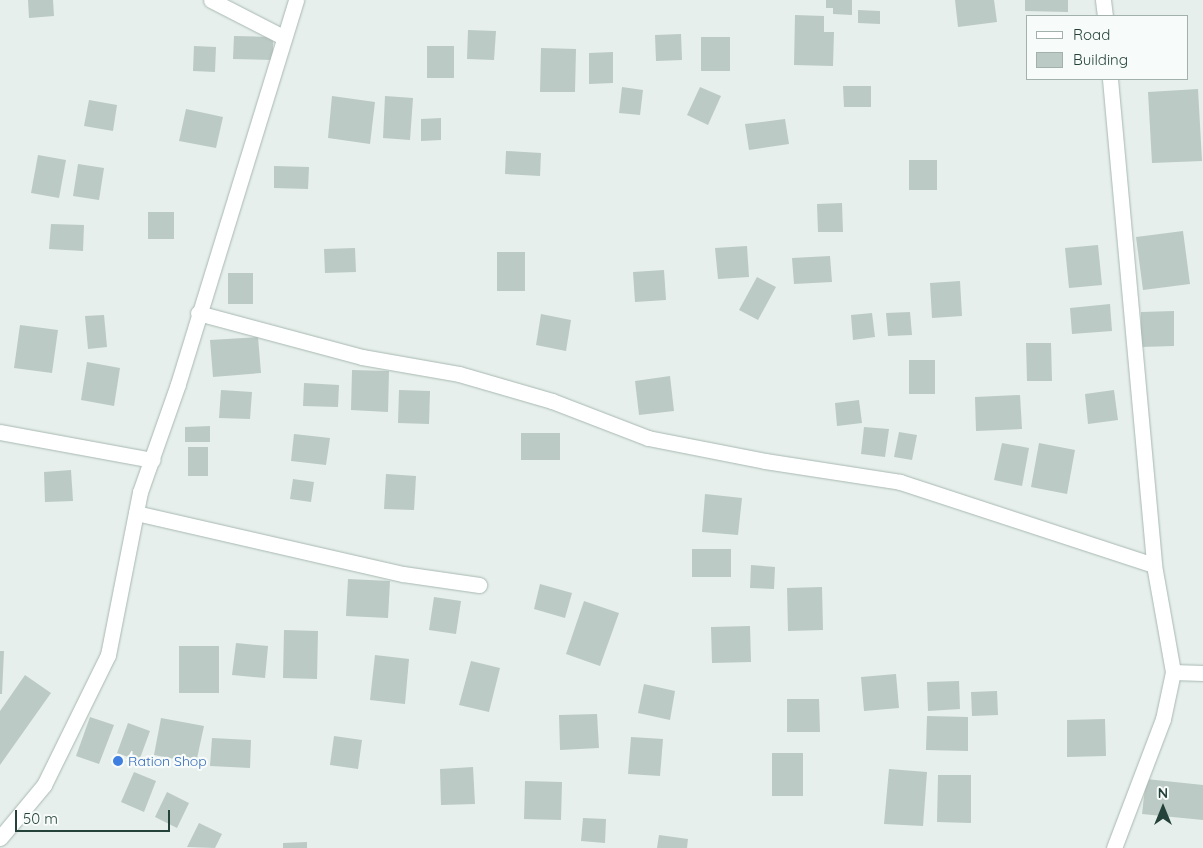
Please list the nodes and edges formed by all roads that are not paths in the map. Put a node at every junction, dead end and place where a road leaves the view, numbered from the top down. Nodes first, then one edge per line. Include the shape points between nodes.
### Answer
1 (211, 0) edge
2 (296, 0) edge
3 (1103, 0) edge
4 (1105, 15) edge
5 (283, 37) junction
6 (1110, 80) edge
7 (198, 313) junction
8 (0, 432) edge
9 (152, 460) junction
10 (136, 513) junction
11 (1154, 565) junction
12 (479, 585) dead end
13 (1173, 672) junction
14 (1203, 673) edge
15 (0, 838) edge
16 (1114, 848) edge

1 - 5 street
2 - 5 street
3 - 4 street
5 - 7 street
6 - 11 street
7 - 9 street
7 - 11 street via 362,357 459,374 552,401 648,438 765,461 900,482
8 - 9 street
9 - 10 street
10 - 12 street via 403,574
10 - 15 street via 108,655 44,785
11 - 13 street
13 - 14 street
13 - 16 street via 1163,719

